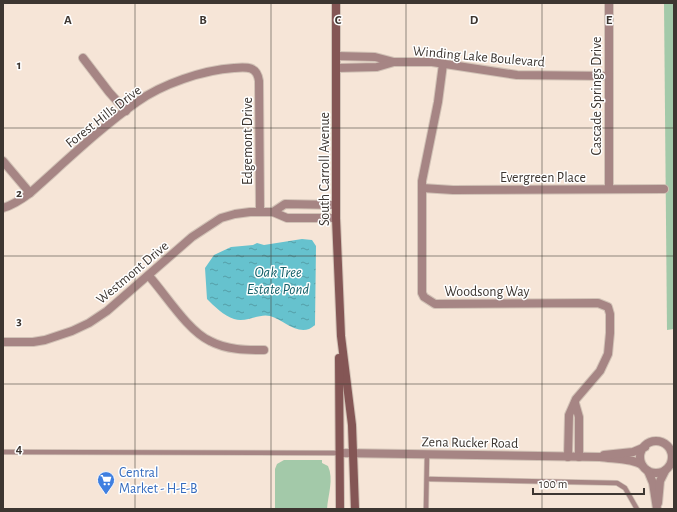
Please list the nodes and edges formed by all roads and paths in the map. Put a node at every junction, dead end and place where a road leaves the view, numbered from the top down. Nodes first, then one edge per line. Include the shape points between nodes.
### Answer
1 (336, 3) edge
2 (609, 3) edge
3 (336, 56) junction
4 (83, 58) dead end
5 (394, 62) junction
6 (443, 64) junction
7 (336, 68) junction
8 (255, 70) joint
9 (609, 76) junction
10 (126, 111) junction
11 (3, 161) edge
12 (422, 188) junction
13 (609, 189) junction
14 (664, 189) dead end
15 (30, 193) junction
16 (336, 205) junction
17 (3, 208) edge
18 (260, 212) junction
19 (273, 212) junction
20 (336, 218) junction
21 (148, 276) junction
22 (341, 336) junction
23 (3, 342) edge
24 (264, 350) dead end
25 (575, 403) junction
26 (644, 447) junction
27 (672, 450) edge
28 (3, 452) edge
29 (340, 453) junction
30 (353, 453) junction
31 (427, 454) junction
32 (568, 456) junction
33 (579, 457) junction
34 (600, 457) junction
35 (670, 467) edge
36 (645, 468) junction
37 (427, 479) junction
38 (657, 508) edge
39 (340, 509) edge
40 (355, 509) edge
41 (426, 509) edge
42 (637, 509) edge

1 - 3 main road, South Carroll Avenue
2 - 9 street, Cascade Springs Drive
3 - 5 street, Winding Lake Boulevard via 375,57
3 - 7 main road, South Carroll Avenue
4 - 10 street
5 - 6 street, Winding Lake Boulevard
5 - 7 street, Winding Lake Boulevard via 377,67
6 - 9 street, Winding Lake Boulevard via 517,75
6 - 12 street, Woodsong Way
7 - 16 main road, South Carroll Avenue
8 - 10 street, Forest Hills Drive via 242,68 201,73 170,84 138,101
8 - 18 street, Edgemont Drive via 259,81
9 - 13 street, Cascade Springs Drive
10 - 15 street, Forest Hills Drive
11 - 15 street
12 - 13 street, Evergreen Place
12 - 25 street, Woodsong Way via 422,292 429,302 598,303 608,308 610,333 606,360
13 - 14 street, Evergreen Place
15 - 17 street, Forest Hills Drive
16 - 19 street, Westmont Drive via 285,204
16 - 20 main road, South Carroll Avenue
18 - 19 street, Westmont Drive
18 - 21 street, Westmont Drive via 221,218 192,237
19 - 20 street, Westmont Drive via 287,218
20 - 22 main road, South Carroll Avenue
21 - 23 street, Westmont Drive via 107,311 72,331 33,342
21 - 24 street via 189,326 209,341 230,348
22 - 29 main road, South Carroll Avenue
22 - 30 main road, South Carroll Avenue
25 - 32 street, Woodsong Way via 569,415
25 - 33 street via 579,416
26 - 27 street via 651,442 659,441
26 - 34 street, Zena Rucker Road via 633,452 606,454
26 - 36 street via 641,453
27 - 35 street
28 - 29 lane
29 - 30 street, Zena Rucker Road
29 - 39 main road, South Carroll Avenue
30 - 31 street, Zena Rucker Road
30 - 40 main road, South Carroll Avenue
31 - 32 street, Zena Rucker Road
31 - 37 lane
32 - 33 street, Zena Rucker Road
33 - 34 street, Zena Rucker Road
34 - 36 street, Zena Rucker Road via 633,460
35 - 36 street via 656,474
35 - 38 street via 660,481
36 - 38 street via 653,484
37 - 41 lane
37 - 42 lane via 617,483 625,488

